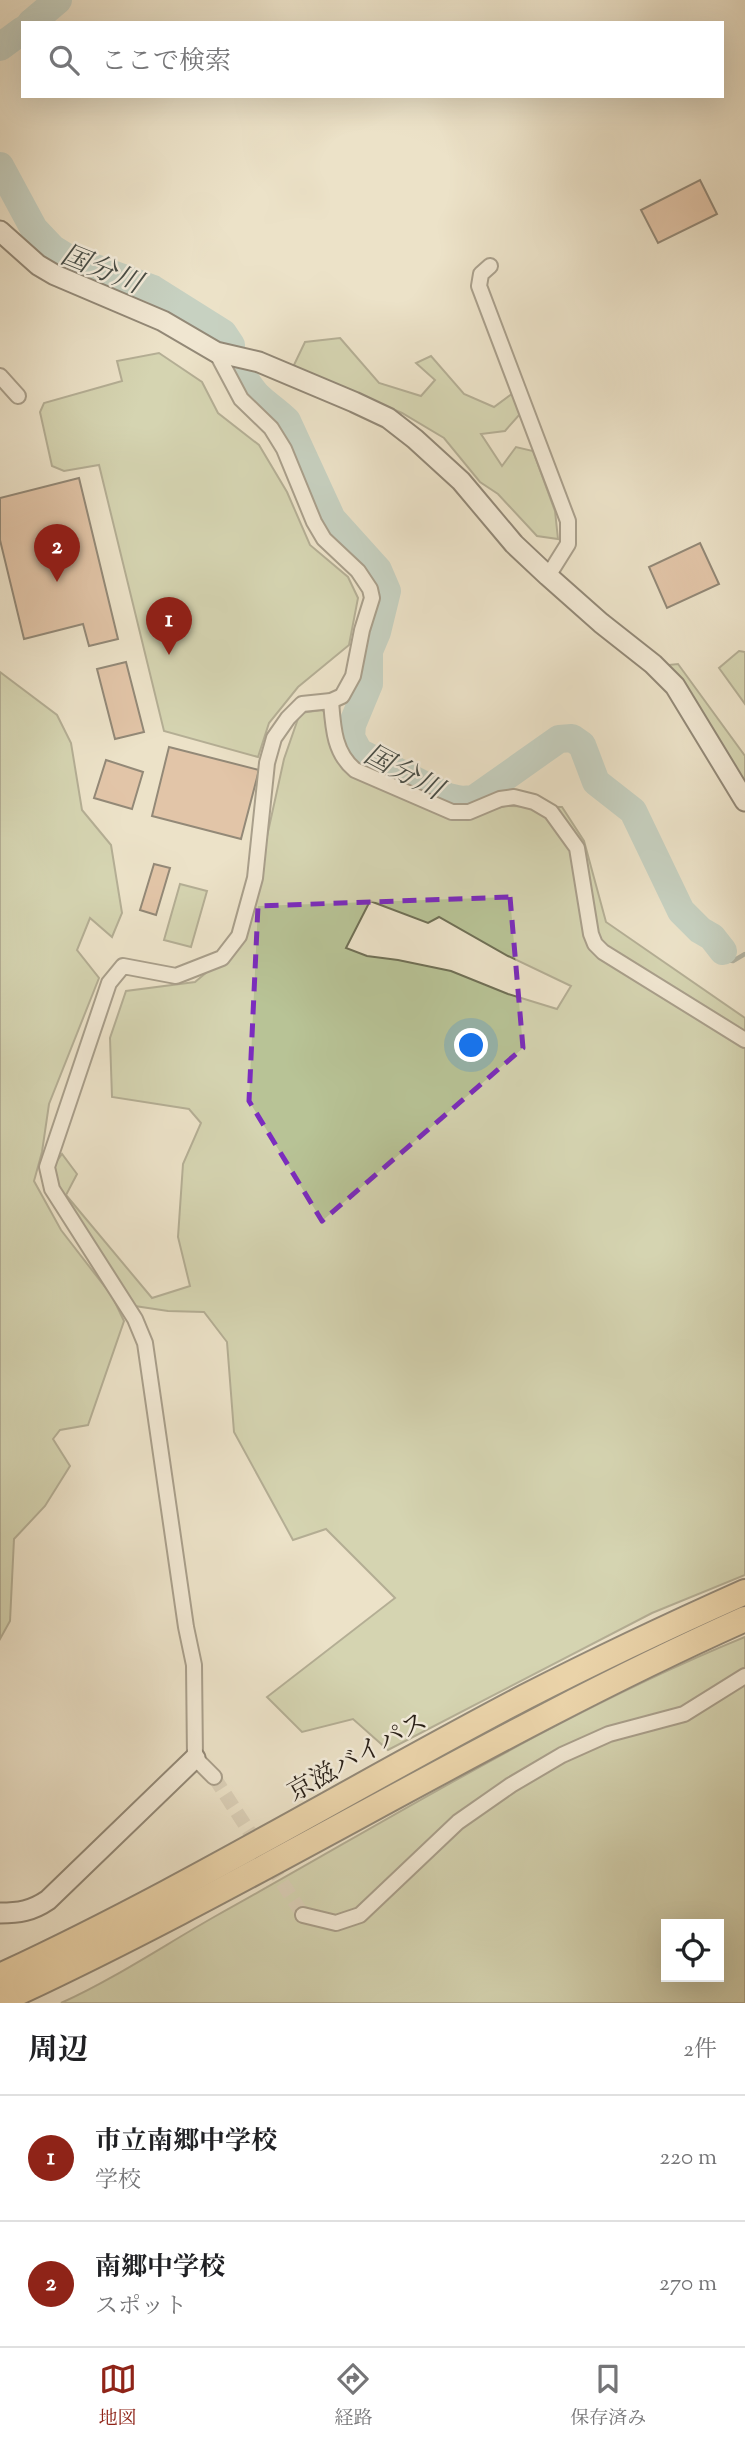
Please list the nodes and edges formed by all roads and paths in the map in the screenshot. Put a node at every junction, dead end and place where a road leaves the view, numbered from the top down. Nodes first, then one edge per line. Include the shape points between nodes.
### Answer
1 (0, 231) edge
2 (490, 266) dead end
3 (216, 352) junction
4 (0, 376) edge
5 (18, 396) dead end
6 (548, 576) junction
7 (331, 701) junction
8 (745, 801) edge
9 (745, 1040) edge
10 (745, 1592) edge
11 (745, 1619) edge
12 (745, 1676) edge
13 (195, 1758) junction
14 (214, 1777) tunnel mouth
15 (0, 1913) edge
16 (303, 1915) tunnel mouth
17 (0, 1976) edge
18 (0, 2001) edge

1 - 3 street via 55,275 163,321
2 - 6 street via 481,274 479,286 568,521 568,544
3 - 6 street via 279,370 388,418 443,463
3 - 7 street via 241,399 271,428 284,449 324,539 370,589 372,598 354,676 342,696
4 - 5 street
6 - 8 street via 675,686
7 - 9 street via 337,745 344,761 355,770 452,812 469,813 514,797 551,813 578,848 595,944
7 - 13 street via 302,704 274,738 267,763 255,878 239,936 222,958 176,976 123,965 109,983 47,1167 52,1189 135,1319 145,1343 194,1665
10 - 17 highway, 京滋バイパス via 639,1639 164,1894
11 - 18 highway, 京滋バイパス via 639,1667 232,1886
12 - 16 street via 684,1714 609,1734 511,1785 458,1822 360,1915 336,1923
13 - 14 street
13 - 15 street via 48,1900 34,1909

